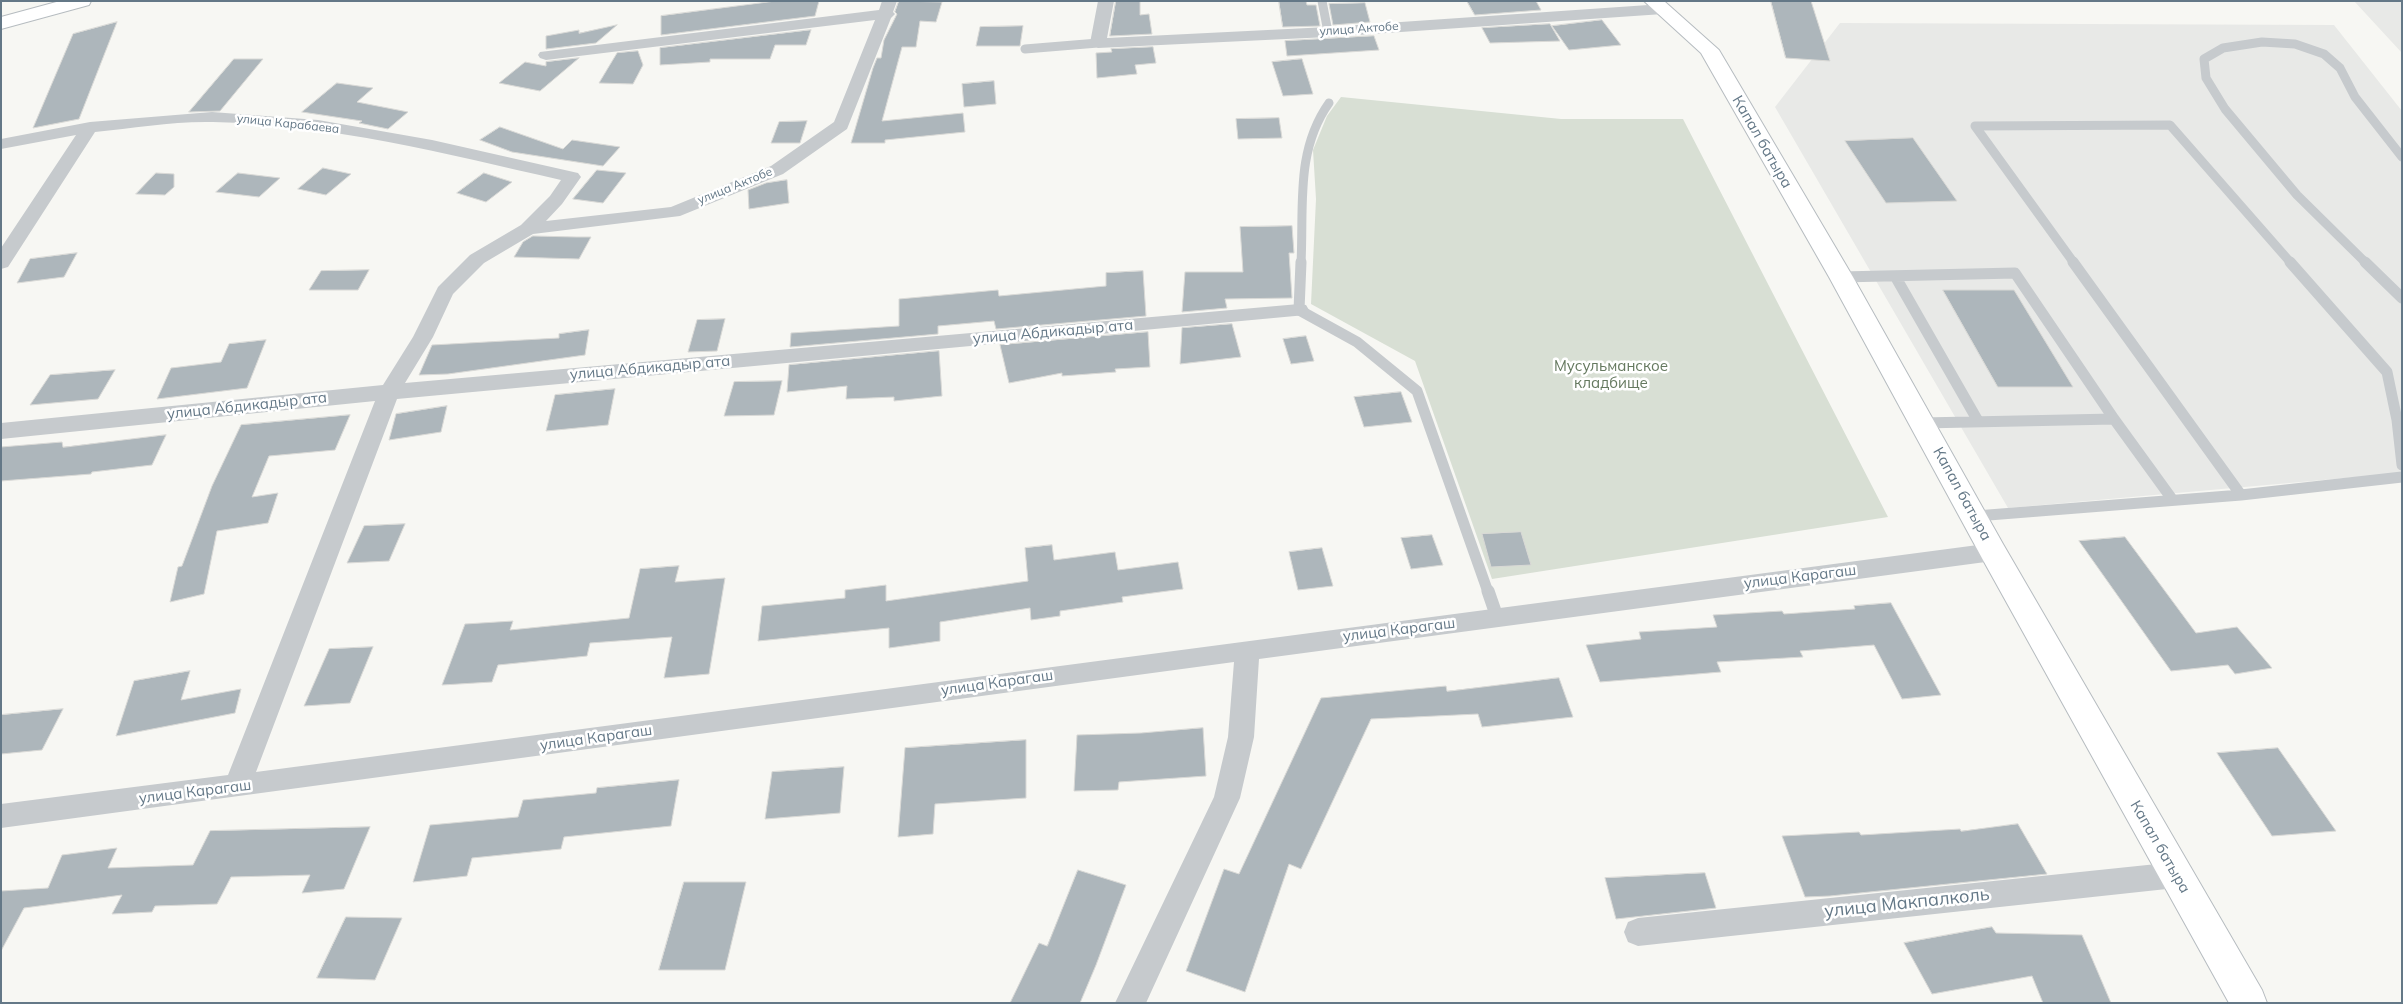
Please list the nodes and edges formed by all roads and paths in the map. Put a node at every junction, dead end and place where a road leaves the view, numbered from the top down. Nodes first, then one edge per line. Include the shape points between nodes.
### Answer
1 (82, 1) edge
2 (1106, 1) edge
3 (1322, 1) edge
4 (1658, 5) edge
5 (888, 8) edge
6 (1, 23) edge
7 (1328, 32) junction
8 (1098, 43) junction
9 (1024, 50) dead end
10 (546, 55) dead end
11 (1330, 102) dead end
12 (90, 127) junction
13 (1, 144) edge
14 (2402, 157) edge
15 (528, 229) junction
16 (1, 263) edge
17 (1895, 276) junction
18 (1841, 277) junction
19 (2402, 298) edge
20 (1299, 310) junction
21 (389, 392) junction
22 (2114, 418) junction
23 (1978, 421) junction
24 (1922, 423) junction
25 (1, 431) edge
26 (2402, 465) edge
27 (2402, 477) edge
28 (2241, 494) junction
29 (2172, 499) junction
30 (1976, 516) junction
31 (1994, 552) junction
32 (1498, 617) junction
33 (1247, 650) junction
34 (237, 786) junction
35 (1, 816) edge
36 (2176, 875) junction
37 (1638, 932) dead end
38 (1130, 1003) edge
39 (2249, 1003) edge

1 - 6 street
2 - 8 street
3 - 7 lane
4 - 7 street, улица Актобе
4 - 18 street, Капал батыра via 1709,50
5 - 10 street, улица Актобе
5 - 15 street, улица Актобе via 842,125 777,170 674,212
7 - 8 street, улица Актобе
8 - 9 lane
11 - 20 lane via 1317,118 1303,163
12 - 13 street, улица Карабаева
12 - 15 street, улица Карабаева via 212,117 318,125 432,145 572,177 556,200
12 - 16 street
14 - 19 lane via 2355,97 2340,68 2324,54 2295,44 2262,42 2223,48 2204,59 2206,78 2225,109 2297,195
15 - 21 street via 476,258 445,291 423,337
17 - 18 lane
17 - 22 lane via 2015,273
17 - 23 lane
18 - 24 street, Капал батыра
20 - 21 street, улица Абдикадыр ата
20 - 32 lane via 1356,342 1417,391
21 - 25 street, улица Абдикадыр ата
21 - 34 street
22 - 23 lane
22 - 29 lane
23 - 24 lane
24 - 30 street, Капал батыра
26 - 28 lane via 2387,372 2170,125 1975,126
27 - 28 lane
28 - 29 lane
29 - 30 lane
30 - 31 street, Капал батыра
31 - 32 street, улица Карагаш
31 - 36 street, Капал батыра
32 - 33 street, улица Карагаш
33 - 34 street, улица Карагаш
33 - 38 street via 1242,737 1227,798
34 - 35 street, улица Карагаш
36 - 37 street, улица Макпалколь
36 - 39 street, Капал батыра

